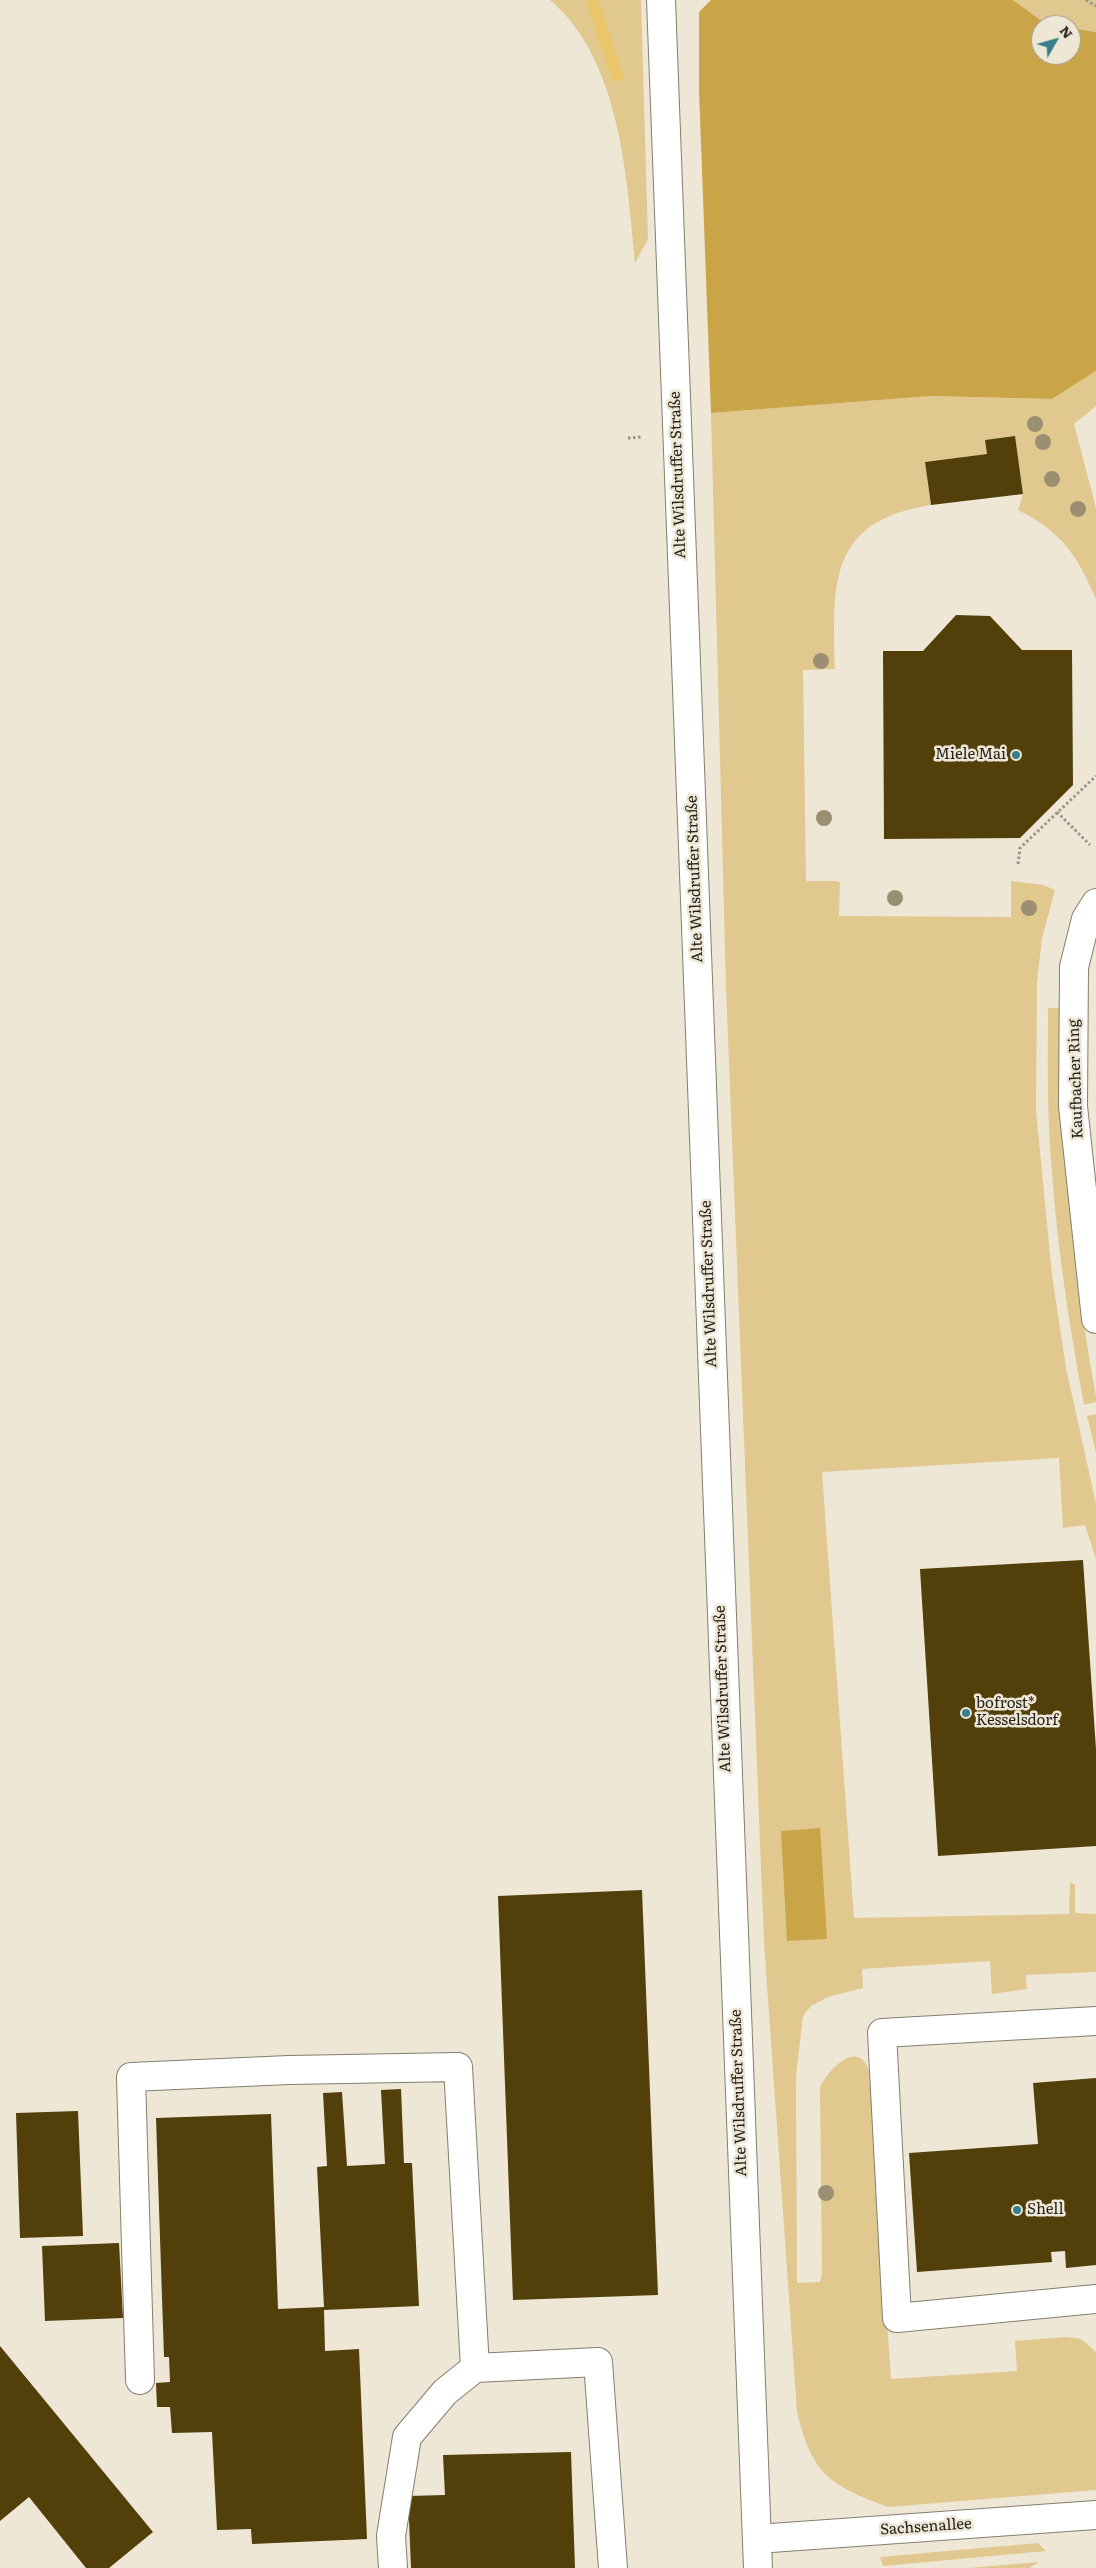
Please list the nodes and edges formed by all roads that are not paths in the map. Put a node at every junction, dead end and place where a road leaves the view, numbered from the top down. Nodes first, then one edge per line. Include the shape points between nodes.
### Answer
1 (661, 0) edge
2 (1096, 903) edge
3 (1096, 1319) edge
4 (1096, 2021) edge
5 (1096, 2300) edge
6 (475, 2368) junction
7 (140, 2380) dead end
8 (1096, 2514) edge
9 (756, 2539) junction
10 (393, 2568) edge
11 (613, 2568) edge
12 (758, 2568) edge

1 - 9 street, Alte Wilsdruffer Straße
2 - 3 street, Kaufbacher Ring via 1086,919 1074,967 1073,1106
4 - 5 street via 882,2033 897,2318
6 - 7 street via 458,2067 290,2070 131,2078
6 - 10 street via 445,2392 407,2437 391,2536
6 - 11 street via 598,2362
8 - 9 street, Sachsenallee
9 - 12 street, Alte Wilsdruffer Straße

